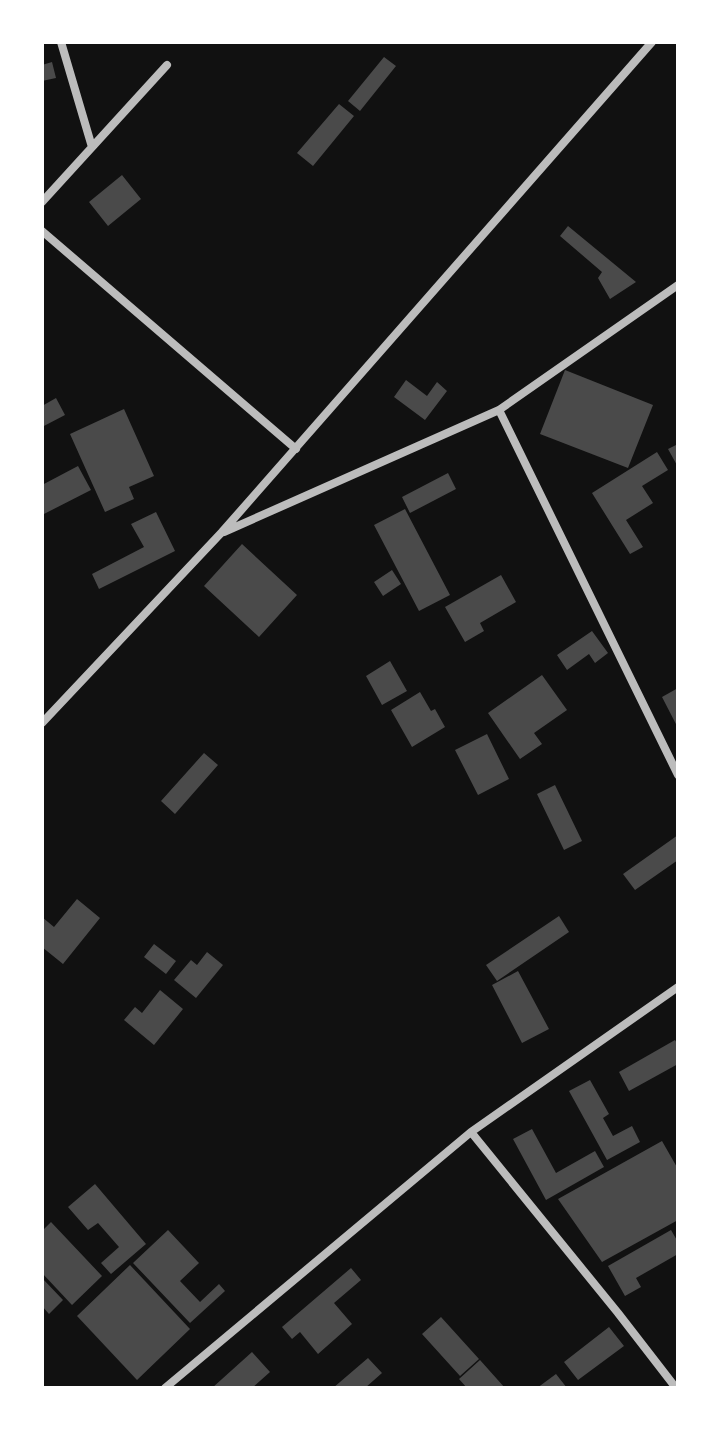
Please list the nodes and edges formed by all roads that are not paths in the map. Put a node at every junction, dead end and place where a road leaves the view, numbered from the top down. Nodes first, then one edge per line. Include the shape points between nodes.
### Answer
1 (61, 42) edge
2 (652, 42) edge
3 (167, 65) dead end
4 (92, 147) junction
5 (42, 202) edge
6 (42, 231) edge
7 (678, 285) edge
8 (499, 410) junction
9 (296, 449) junction
10 (222, 532) junction
11 (42, 723) edge
12 (678, 775) edge
13 (678, 987) edge
14 (471, 1132) junction
15 (165, 1388) edge
16 (676, 1388) edge

1 - 4 street
2 - 9 street
3 - 4 street
4 - 5 street
6 - 9 street
7 - 8 street
8 - 10 street
8 - 12 street
9 - 10 street
10 - 11 street
13 - 14 street
14 - 15 street
14 - 16 street

